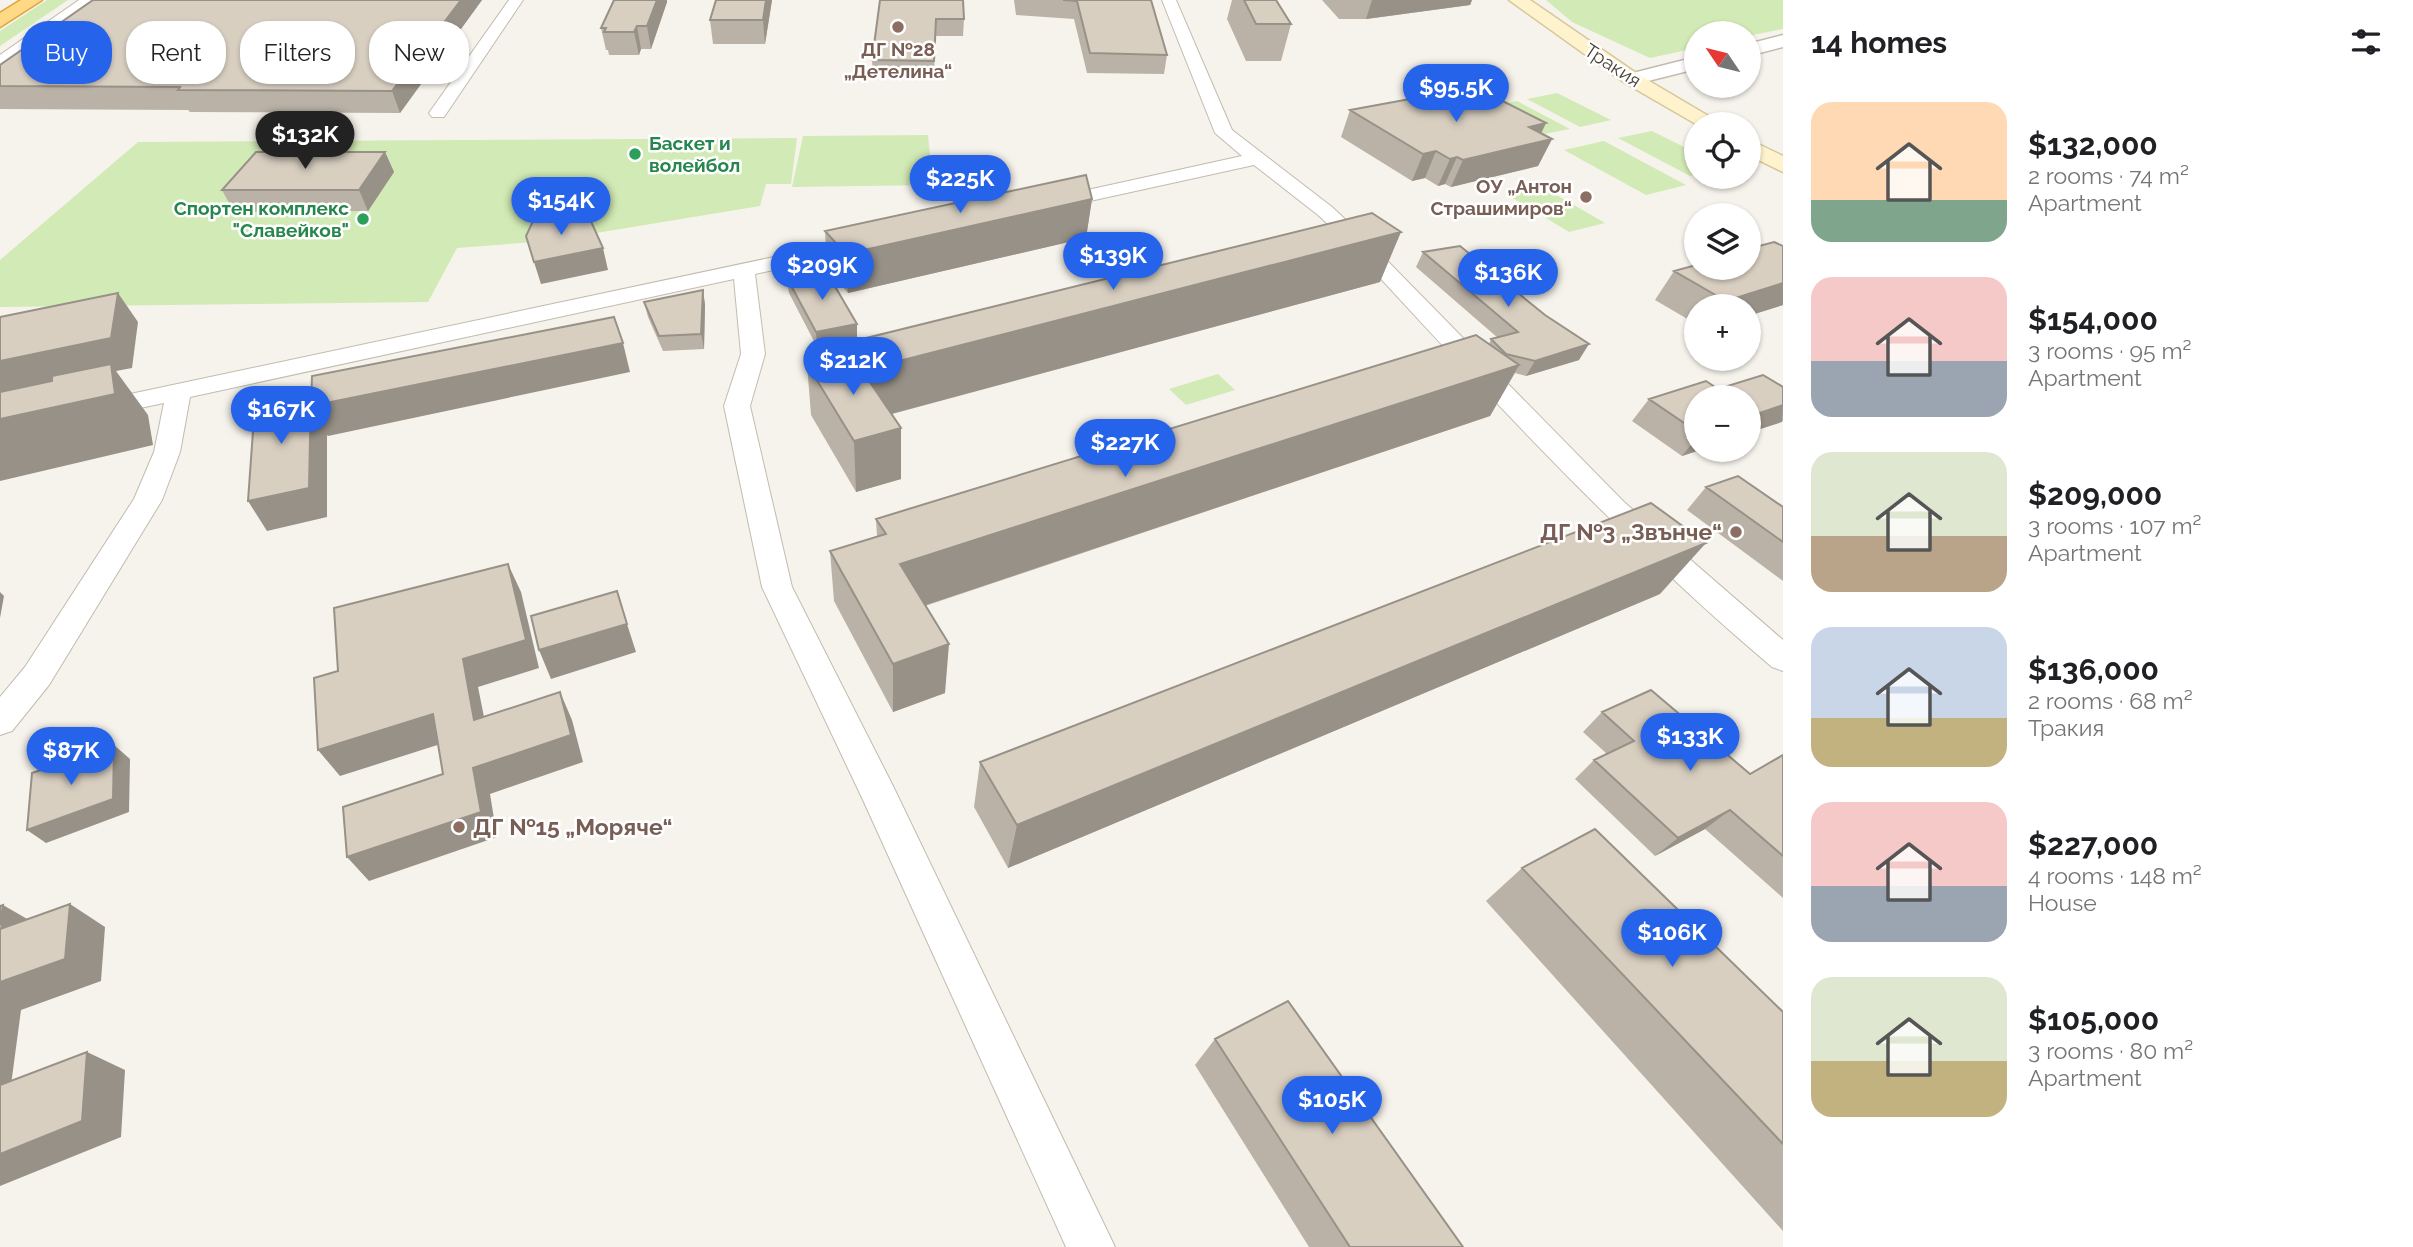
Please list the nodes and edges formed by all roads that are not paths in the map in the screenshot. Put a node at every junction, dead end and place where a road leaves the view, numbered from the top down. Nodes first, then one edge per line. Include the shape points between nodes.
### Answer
1 (33, 0) edge
2 (89, 0) edge
3 (516, 0) edge
4 (1169, 0) edge
5 (1518, 0) edge
6 (0, 21) edge
7 (1783, 41) edge
8 (1761, 47) edge
9 (0, 63) edge
10 (1684, 66) edge
11 (1632, 79) junction
12 (1690, 112) edge
13 (438, 113) dead end
14 (1761, 153) edge
15 (1256, 159) junction
16 (1783, 165) edge
17 (1023, 210) edge
18 (891, 239) edge
19 (744, 270) junction
20 (178, 394) junction
21 (68, 415) edge
22 (1783, 658) edge
23 (0, 721) edge
24 (1091, 1247) edge

1 - 6 highway
2 - 9 street
3 - 13 street
4 - 15 street via 1224,133
5 - 11 main road, Тракия
7 - 8 street
10 - 11 street
11 - 12 main road, Тракия
14 - 16 main road
15 - 17 street
15 - 22 street via 1325,211 1619,515
18 - 19 street
19 - 20 street
19 - 24 street via 753,354 737,406 777,587
20 - 21 street
20 - 23 street via 167,452 148,500 37,676

